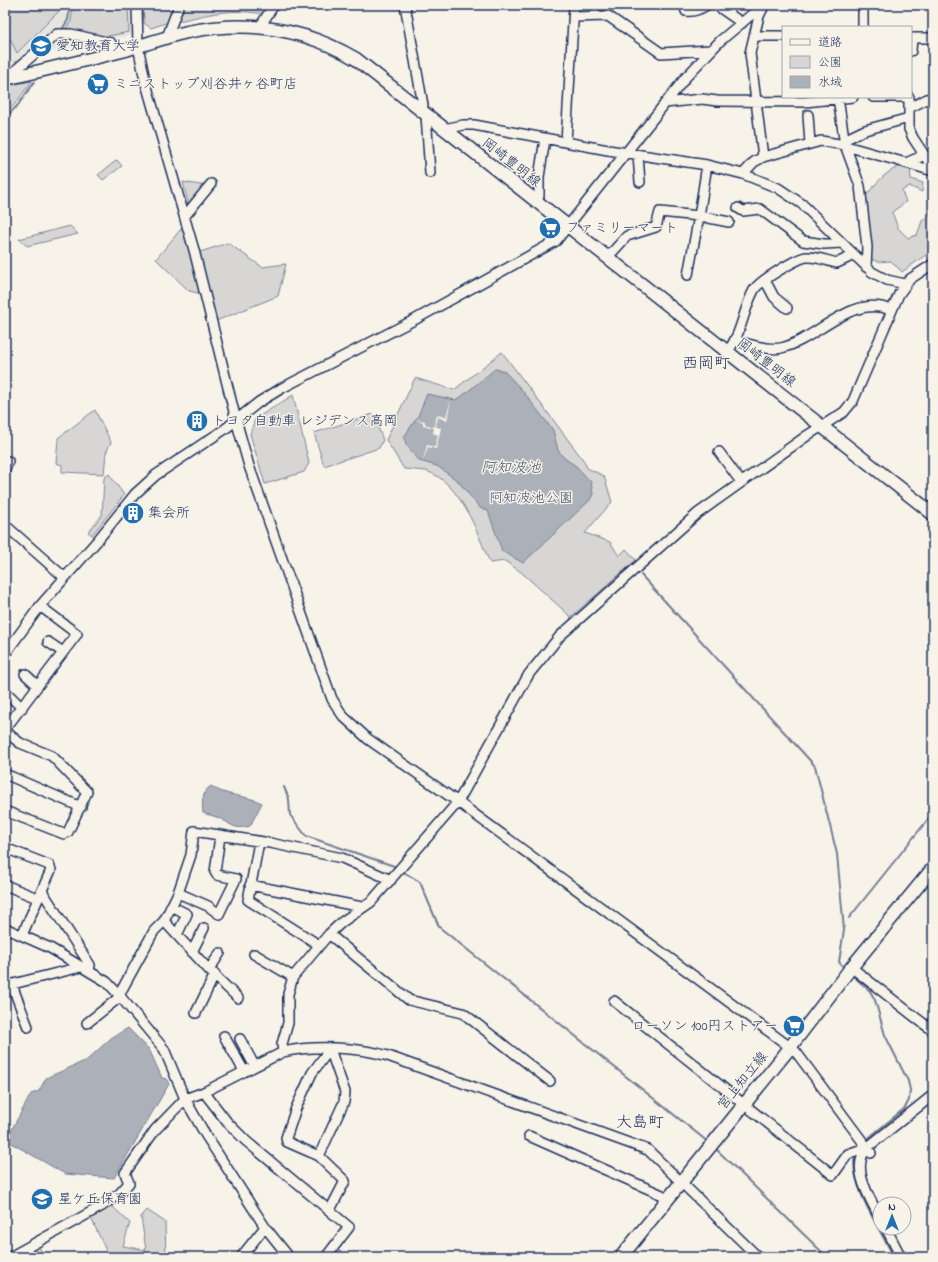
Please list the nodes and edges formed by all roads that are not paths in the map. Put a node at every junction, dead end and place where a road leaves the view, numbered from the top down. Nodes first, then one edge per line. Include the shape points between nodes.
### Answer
1 (137, 5) edge
2 (179, 5) edge
3 (274, 5) edge
4 (405, 5) edge
5 (574, 5) edge
6 (684, 5) edge
7 (707, 5) edge
8 (764, 5) edge
9 (863, 5) edge
10 (722, 7) edge
11 (574, 17) junction
12 (742, 23) junction
13 (863, 26) edge
14 (259, 28) junction
15 (754, 36) junction
16 (782, 36) edge
17 (167, 37) junction
18 (912, 38) edge
19 (933, 38) edge
20 (138, 46) junction
21 (710, 50) junction
22 (115, 52) junction
23 (8, 78) edge
24 (933, 96) edge
25 (838, 98) joint
26 (909, 98) edge
27 (756, 101) junction
28 (665, 103) junction
29 (909, 108) junction
30 (422, 112) junction
31 (808, 115) dead end
32 (909, 118) junction
33 (444, 129) junction
34 (545, 139) junction
35 (566, 142) junction
36 (844, 143) junction
37 (810, 144) junction
38 (922, 152) junction
39 (626, 153) junction
40 (638, 155) junction
41 (763, 158) junction
42 (906, 163) junction
43 (707, 165) junction
44 (933, 168) edge
45 (933, 171) edge
46 (430, 174) dead end
47 (742, 174) junction
48 (640, 182) dead end
49 (211, 184) dead end
50 (535, 201) junction
51 (738, 208) dead end
52 (185, 216) junction
53 (699, 216) junction
54 (729, 222) dead end
55 (568, 227) junction
56 (842, 243) junction
57 (854, 255) junction
58 (607, 258) junction
59 (933, 264) edge
60 (866, 267) junction
61 (688, 275) dead end
62 (765, 280) junction
63 (905, 284) junction
64 (787, 308) dead end
65 (891, 310) junction
66 (736, 341) junction
67 (727, 352) junction
68 (236, 420) junction
69 (821, 426) junction
70 (719, 452) dead end
71 (5, 462) edge
72 (5, 470) edge
73 (741, 482) junction
74 (933, 514) edge
75 (5, 524) edge
76 (64, 577) junction
77 (40, 606) junction
78 (48, 642) dead end
79 (63, 652) junction
80 (5, 654) edge
81 (25, 674) dead end
82 (38, 686) junction
83 (5, 691) edge
84 (22, 708) junction
85 (5, 730) edge
86 (5, 774) edge
87 (458, 802) junction
88 (82, 807) junction
89 (5, 811) edge
90 (220, 836) junction
91 (259, 842) junction
92 (5, 848) edge
93 (933, 868) edge
94 (391, 880) junction
95 (5, 885) edge
96 (250, 885) junction
97 (178, 893) junction
98 (40, 895) junction
99 (171, 906) junction
100 (362, 907) junction
101 (164, 921) junction
102 (5, 928) edge
103 (204, 928) dead end
104 (329, 934) junction
105 (22, 935) junction
106 (177, 935) junction
107 (319, 945) junction
108 (192, 952) junction
109 (220, 953) dead end
110 (254, 954) dead end
111 (851, 967) junction
112 (85, 969) junction
113 (212, 972) junction
114 (293, 977) junction
115 (9, 986) edge
116 (120, 996) junction
117 (238, 998) dead end
118 (614, 1001) dead end
119 (196, 1013) dead end
120 (87, 1023) dead end
121 (28, 1027) dead end
122 (933, 1031) edge
123 (224, 1036) dead end
124 (240, 1039) dead end
125 (790, 1047) junction
126 (330, 1049) junction
127 (283, 1052) junction
128 (254, 1065) junction
129 (244, 1071) junction
130 (550, 1081) dead end
131 (204, 1092) junction
132 (933, 1096) edge
133 (185, 1099) junction
134 (744, 1104) junction
135 (528, 1136) dead end
136 (863, 1148) junction
137 (319, 1156) junction
138 (682, 1182) junction
139 (669, 1198) junction
140 (872, 1201) edge
141 (330, 1210) junction
142 (265, 1227) junction
143 (890, 1236) edge
144 (10, 1257) edge
145 (241, 1257) edge
146 (289, 1257) edge
147 (326, 1257) edge
148 (621, 1257) edge
149 (758, 1257) edge
150 (901, 1257) edge

1 - 20 street
2 - 17 street
3 - 14 street
4 - 30 street via 423,105
5 - 11 street
6 - 7 street via 686,11 690,12
8 - 12 street
8 - 15 street
9 - 13 street
10 - 12 street
11 - 21 street via 608,16 661,53
11 - 35 street
12 - 21 street
14 - 17 main road, 岡崎豊明線 via 212,29
14 - 30 main road, 岡崎豊明線 via 317,39 343,51
15 - 16 street
15 - 27 street via 750,53
17 - 20 main road, 岡崎豊明線
18 - 19 street
20 - 22 main road, 岡崎豊明線
20 - 52 street via 145,80
21 - 28 street
22 - 23 main road, 岡崎豊明線
22 - 23 street via 111,43 71,34 57,34
24 - 29 street
25 - 27 street via 805,102
25 - 36 street
26 - 29 street
27 - 28 street via 702,99
27 - 41 street
28 - 39 street
29 - 32 street
30 - 33 main road, 岡崎豊明線
30 - 46 street
31 - 37 street
32 - 36 street via 865,130
32 - 38 street via 909,129
33 - 34 street via 474,125
33 - 50 main road, 岡崎豊明線
34 - 35 street
34 - 50 street via 539,196
35 - 39 street
36 - 37 street via 821,141
36 - 42 street
36 - 60 street via 860,186 867,247
37 - 41 street
38 - 42 street via 920,157
38 - 44 street
39 - 40 street
39 - 55 street
40 - 43 street
40 - 48 street
41 - 47 street via 754,162
42 - 45 street
43 - 47 street
43 - 53 street
47 - 56 street via 778,188 802,204
49 - 52 street
50 - 55 main road, 岡崎豊明線
51 - 56 street via 743,211 760,209 803,241
52 - 68 street
53 - 54 street
53 - 58 street via 660,212 656,227 627,236
53 - 61 street
55 - 58 main road, 岡崎豊明線
55 - 68 street via 549,247 359,350 282,388
56 - 57 street
57 - 60 street
57 - 62 street via 837,263 816,258 800,259
58 - 67 main road, 岡崎豊明線
59 - 63 street
60 - 63 street via 878,276
62 - 64 street via 774,296
62 - 66 street via 755,288 745,309
63 - 65 street
65 - 66 street via 862,308 842,315 783,347 771,348
65 - 69 street via 853,401 844,412
66 - 67 street
67 - 69 main road, 岡崎豊明線
68 - 76 street via 156,476 135,494
68 - 87 street via 252,473 332,699 343,716 368,739
69 - 73 street
69 - 74 main road, 岡崎豊明線
70 - 73 street
71 - 72 street via 8,461
73 - 87 street via 698,514 546,651 529,674
75 - 76 street
76 - 77 street
77 - 79 street via 77,634
77 - 80 street
78 - 79 street
79 - 82 street
81 - 82 street
82 - 84 street
83 - 84 street
84 - 85 street
85 - 88 street via 20,744 52,756 86,790 87,795
86 - 88 street
87 - 94 street
87 - 125 street
88 - 89 street via 68,832 64,834
90 - 91 street
90 - 97 street via 194,831 191,855
90 - 97 street via 215,872 217,875 236,879 219,914 208,906
91 - 94 street via 348,859
91 - 96 street
92 - 98 street via 49,865 51,870
93 - 111 main road, 宮上知立線
94 - 100 street via 371,902
95 - 98 street
96 - 100 street
96 - 107 street via 248,900 251,904
97 - 99 street
98 - 105 street
98 - 112 street via 90,965
99 - 101 street
99 - 106 street via 188,914
100 - 104 street
101 - 106 street
101 - 116 street via 154,931
102 - 105 street
103 - 108 street
104 - 107 street
104 - 130 street via 409,1000 463,1013
105 - 112 street
106 - 108 street
107 - 114 street
108 - 113 street
109 - 113 street
110 - 114 street
111 - 122 street
111 - 125 main road, 宮上知立線
112 - 115 street
112 - 116 street via 107,982
113 - 117 street
113 - 119 street
114 - 127 street via 288,994 288,1023 282,1044
115 - 121 street
116 - 120 street
116 - 133 street via 164,1049
118 - 134 street
123 - 129 street
124 - 128 street
125 - 134 main road, 宮上知立線
125 - 136 street
126 - 127 street via 296,1049
126 - 137 street via 345,1092 344,1102
126 - 137 street via 312,1073 286,1138 287,1142
126 - 138 street via 382,1054 622,1140 648,1150
127 - 128 street
128 - 129 street
129 - 131 street
131 - 133 street
131 - 141 street via 227,1122 246,1140
132 - 136 street
133 - 142 street via 217,1154
133 - 144 street via 158,1126 138,1154 125,1173 129,1183 120,1193
134 - 136 street via 833,1175 848,1154
134 - 138 main road, 宮上知立線
135 - 139 street
136 - 140 street via 860,1160 863,1179
137 - 141 street via 345,1181
138 - 139 main road, 宮上知立線
138 - 149 street
139 - 148 main road, 宮上知立線
141 - 147 street via 349,1227
142 - 145 street
142 - 146 street
143 - 150 street

